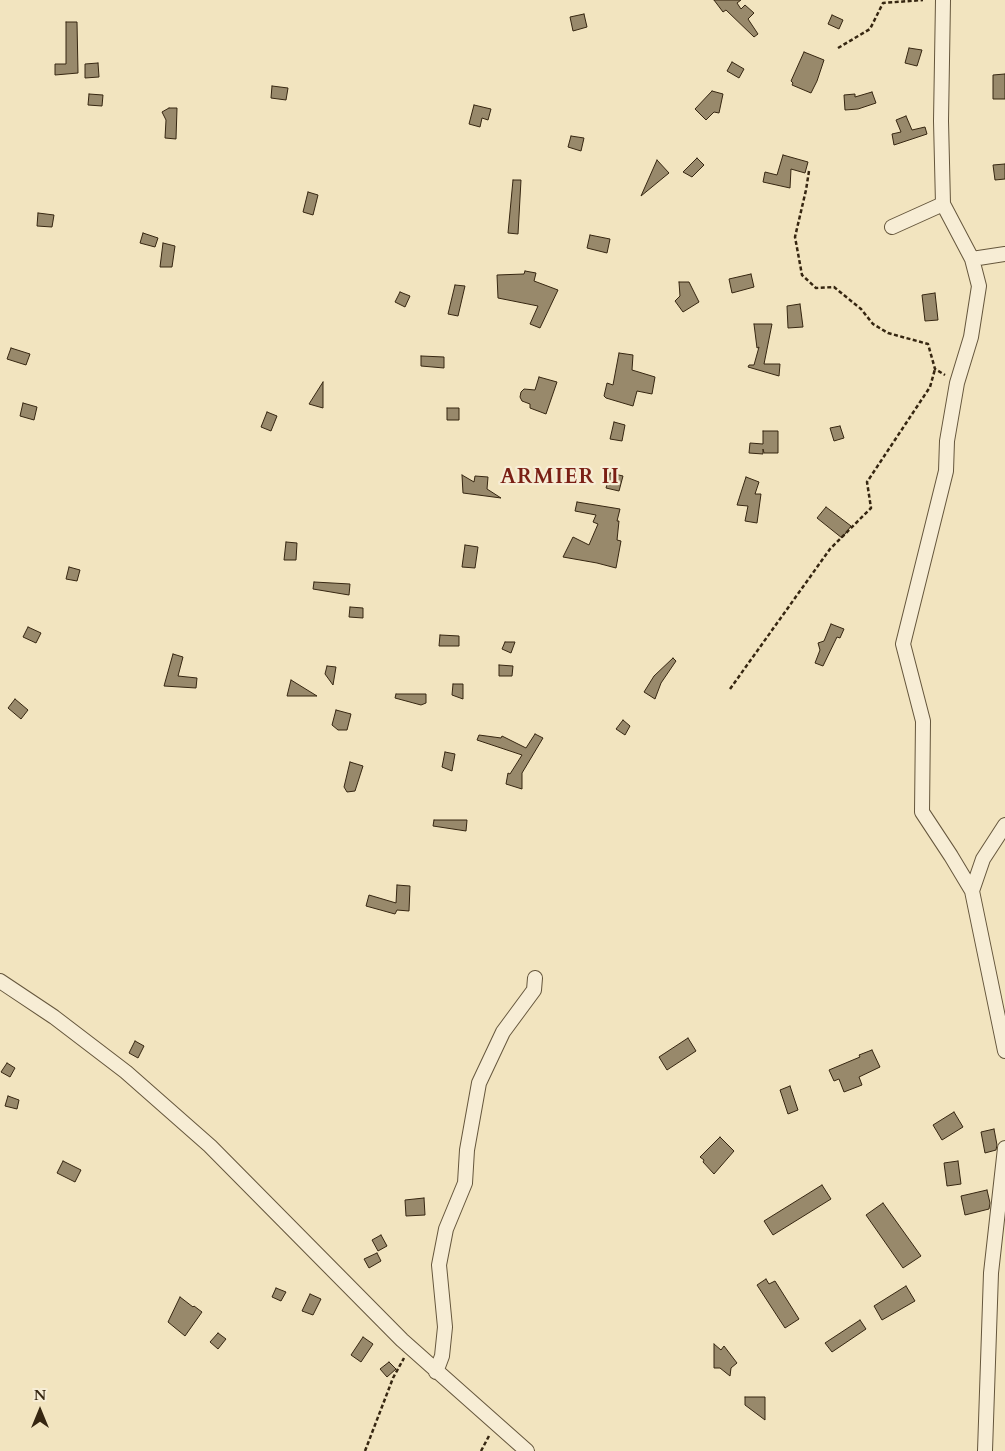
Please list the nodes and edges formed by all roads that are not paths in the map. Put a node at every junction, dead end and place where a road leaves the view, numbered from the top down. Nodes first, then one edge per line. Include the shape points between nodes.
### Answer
1 (943, 0) edge
2 (943, 204) junction
3 (892, 227) dead end
4 (1005, 254) edge
5 (972, 259) junction
6 (1005, 825) edge
7 (972, 891) junction
8 (535, 978) dead end
9 (0, 980) edge
10 (1005, 1051) edge
11 (1005, 1148) edge
12 (436, 1372) junction
13 (527, 1451) edge
14 (985, 1451) edge

1 - 2 street
2 - 3 street
2 - 5 street
4 - 5 street
5 - 7 street via 979,286 971,337 957,383 947,441 946,471 903,644 923,721 922,812
6 - 7 street via 983,859
7 - 10 street
8 - 12 street via 534,990 504,1032 479,1083 467,1150 465,1183 446,1229 439,1265 445,1327 442,1356
9 - 12 street via 126,1072 210,1146
11 - 14 street via 991,1273
12 - 13 street

